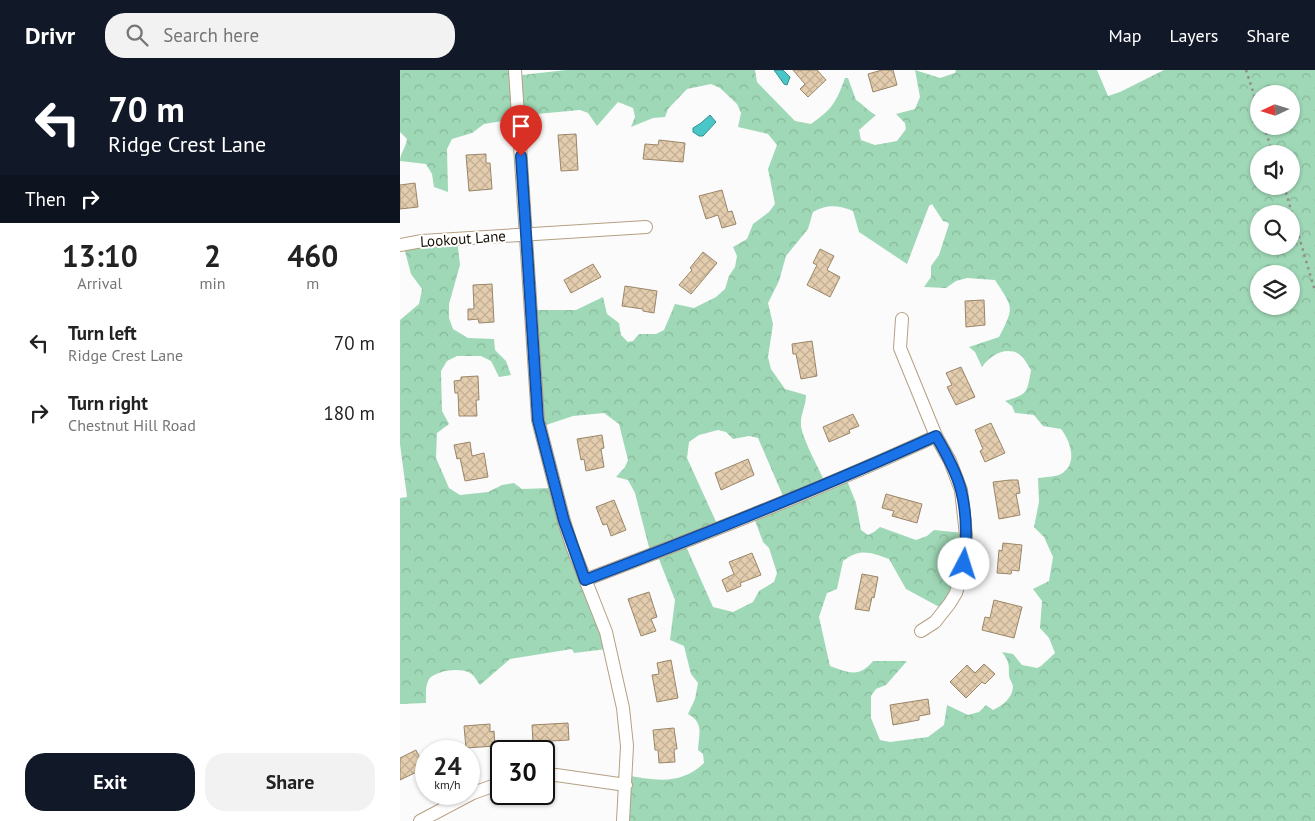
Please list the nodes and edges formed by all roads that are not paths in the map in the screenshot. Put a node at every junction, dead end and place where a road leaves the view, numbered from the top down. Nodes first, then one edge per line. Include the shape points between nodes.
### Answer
1 (514, 70) edge
2 (646, 227) dead end
3 (527, 235) junction
4 (400, 245) edge
5 (902, 319) dead end
6 (936, 436) junction
7 (585, 580) junction
8 (921, 631) dead end
9 (555, 775) edge
10 (626, 784) junction
11 (490, 787) edge
12 (420, 821) edge
13 (624, 821) edge

1 - 3 street
2 - 3 street, Lookout Lane
3 - 4 street, Lookout Lane
3 - 7 street via 538,420 564,521
5 - 6 street via 900,348
6 - 7 street via 722,528
6 - 8 street via 961,490 965,550 956,593 935,622
7 - 10 street via 606,632 623,708
9 - 10 street
10 - 13 street
11 - 12 street

